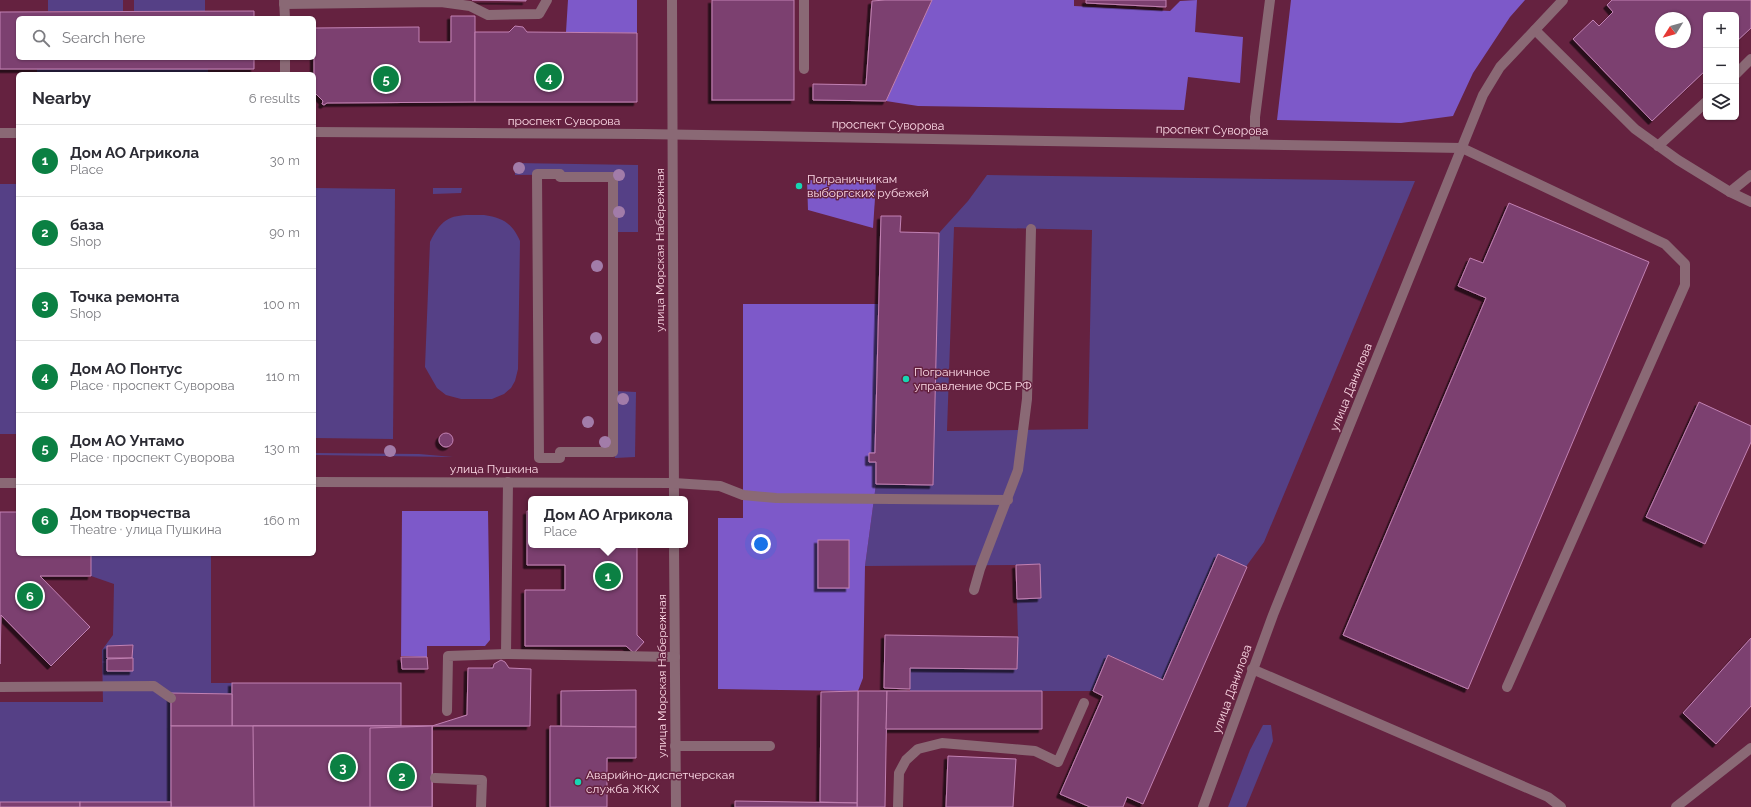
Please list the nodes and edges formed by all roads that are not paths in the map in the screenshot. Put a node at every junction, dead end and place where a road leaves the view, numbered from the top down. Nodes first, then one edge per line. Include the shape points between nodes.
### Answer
1 (548, 0) edge
2 (672, 0) edge
3 (804, 0) edge
4 (1270, 0) edge
5 (1563, 0) edge
6 (284, 2) edge
7 (285, 16) edge
8 (1535, 30) junction
9 (1751, 59) edge
10 (285, 60) edge
11 (804, 69) dead end
12 (1739, 71) edge
13 (285, 72) edge
14 (1703, 105) edge
15 (316, 132) edge
16 (0, 133) edge
17 (16, 133) edge
18 (672, 135) junction
19 (1255, 144) junction
20 (1658, 146) junction
21 (1462, 148) junction
22 (1751, 175) edge
23 (1730, 192) junction
24 (1751, 202) edge
25 (1031, 228) dead end
26 (539, 458) joint
27 (16, 482) edge
28 (316, 482) edge
29 (508, 482) junction
30 (0, 483) edge
31 (674, 483) junction
32 (674, 496) edge
33 (1008, 500) junction
34 (674, 548) edge
35 (974, 590) dead end
36 (506, 654) junction
37 (675, 657) junction
38 (1252, 669) junction
39 (0, 687) edge
40 (1507, 687) dead end
41 (171, 698) dead end
42 (1084, 703) dead end
43 (447, 711) dead end
44 (676, 746) junction
45 (770, 746) dead end
46 (1751, 748) edge
47 (435, 778) dead end
48 (481, 807) edge
49 (676, 807) edge
50 (898, 807) edge
51 (1203, 807) edge
52 (1561, 807) edge
53 (1676, 807) edge

1 - 6 street via 539,14 517,15 488,15 470,6 441,2
2 - 18 street, улица Морская Набережная
3 - 11 street
4 - 19 street via 1255,117
5 - 8 street, улица Данилова
6 - 7 street
8 - 20 street via 1635,130
8 - 21 street, улица Данилова via 1500,67 1483,95
9 - 12 street
10 - 13 street
14 - 20 street
15 - 18 street, проспект Суворова
16 - 17 street
18 - 19 street, проспект Суворова
18 - 31 street, улица Морская Набережная
19 - 21 street, проспект Суворова
20 - 23 street
21 - 38 street, улица Данилова
21 - 40 street via 1665,244 1685,264 1685,285
22 - 23 street
23 - 24 street
25 - 33 street via 1027,399 1018,470
26 - 26 street via 537,174 560,174 560,177 613,177 613,452 560,452 560,458
27 - 30 street
28 - 29 street, улица Пушкина
29 - 31 street, улица Пушкина
29 - 36 street
31 - 32 street, улица Морская Набережная
31 - 33 street, улица Пушкина via 720,486 743,495 776,498
33 - 35 street
34 - 37 street, улица Морская Набережная
36 - 37 street
36 - 43 street via 448,656
37 - 44 street, улица Морская Набережная
38 - 51 street, улица Данилова
38 - 52 street via 1548,797
39 - 41 street via 154,686
42 - 50 street via 1058,762 1035,751 942,743 918,749 906,760 899,773
44 - 45 street
44 - 49 street, улица Морская Набережная
46 - 53 street
47 - 48 street via 482,780

